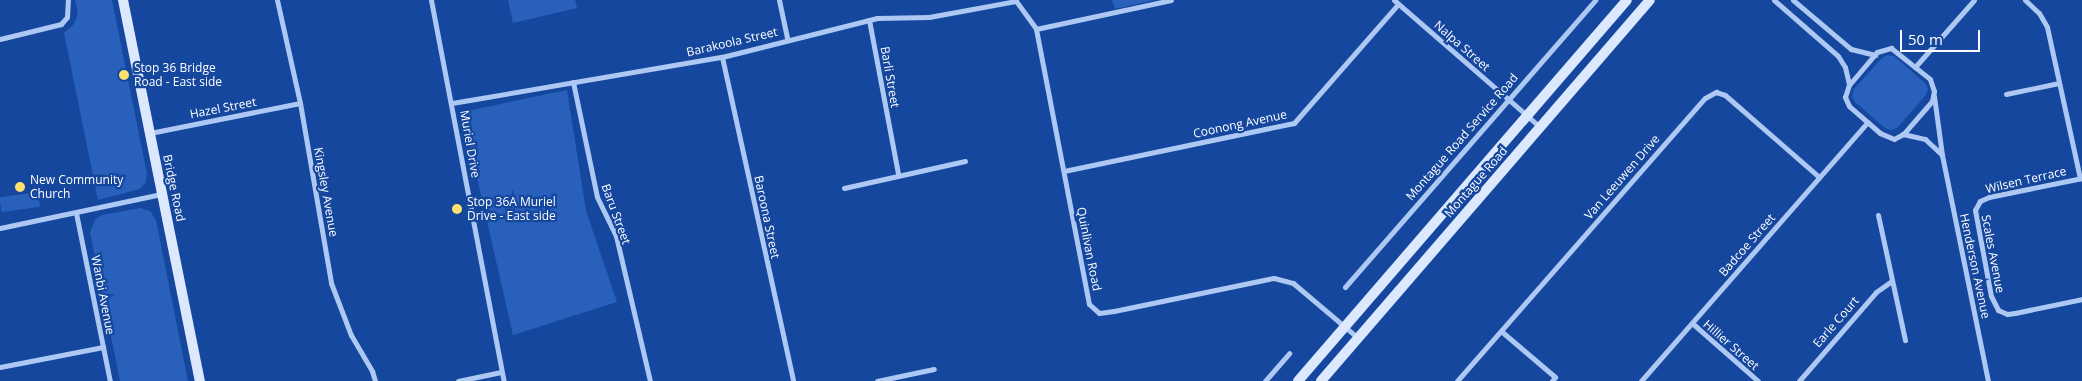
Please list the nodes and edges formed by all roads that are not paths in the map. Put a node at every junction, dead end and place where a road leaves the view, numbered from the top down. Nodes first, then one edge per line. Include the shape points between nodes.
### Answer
1 (68, 0) edge
2 (123, 0) edge
3 (277, 0) edge
4 (431, 0) edge
5 (779, 0) edge
6 (1016, 0) edge
7 (1171, 0) edge
8 (1595, 0) edge
9 (1627, 0) edge
10 (1650, 0) edge
11 (1774, 0) edge
12 (1793, 0) edge
13 (1974, 0) edge
14 (2025, 0) edge
15 (1396, 2) edge
16 (870, 20) junction
17 (1036, 29) junction
18 (0, 39) edge
19 (787, 39) junction
20 (1875, 55) junction
21 (722, 57) junction
22 (1915, 67) junction
23 (573, 82) junction
24 (2059, 83) junction
25 (1849, 85) junction
26 (2006, 94) dead end
27 (1934, 96) junction
28 (1508, 100) junction
29 (300, 103) junction
30 (452, 103) junction
31 (1528, 116) junction
32 (1868, 122) junction
33 (1540, 127) junction
34 (150, 133) junction
35 (1903, 134) junction
36 (1942, 155) junction
37 (965, 161) dead end
38 (1064, 171) junction
39 (898, 174) junction
40 (1820, 177) junction
41 (2081, 178) edge
42 (844, 188) dead end
43 (163, 194) junction
44 (1977, 205) joint
45 (76, 213) junction
46 (1878, 215) dead end
47 (0, 228) edge
48 (1892, 281) junction
49 (1345, 287) dead end
50 (2082, 299) edge
51 (1692, 323) junction
52 (1344, 328) junction
53 (1501, 331) junction
54 (1358, 338) junction
55 (1905, 340) dead end
56 (103, 347) junction
57 (1289, 353) dead end
58 (0, 367) edge
59 (934, 369) dead end
60 (502, 372) junction
61 (110, 381) edge
62 (200, 381) edge
63 (375, 381) edge
64 (458, 381) edge
65 (504, 381) edge
66 (650, 381) edge
67 (793, 381) edge
68 (877, 381) edge
69 (1265, 381) edge
70 (1298, 381) edge
71 (1321, 381) edge
72 (1457, 381) edge
73 (1552, 381) edge
74 (1641, 381) edge
75 (1758, 381) edge
76 (1798, 381) edge
77 (1988, 381) edge

1 - 18 street via 67,17 61,24
2 - 34 main road, Bridge Road
3 - 29 street, Kingsley Avenue
4 - 30 street, Muriel Drive
5 - 19 street
6 - 16 street, Barakoola Street via 929,17
6 - 17 street, Quinlivan Road
7 - 17 street
8 - 28 street, Montague Road Service Road
9 - 31 main road, Montague Road
10 - 33 main road, Montague Road
11 - 25 street via 1838,56 1845,67
12 - 20 street via 1851,49
13 - 22 street
14 - 24 street via 2048,27
15 - 28 street, Nalpa Street
15 - 38 street, Coonong Avenue via 1294,123
16 - 19 street, Barakoola Street
16 - 39 street, Barli Street
17 - 38 street, Quinlivan Road
19 - 21 street, Barakoola Street
20 - 22 street via 1883,49 1892,48
20 - 25 street
21 - 23 street, Barakoola Street
21 - 67 street, Baroona Street
22 - 27 street via 1934,85
23 - 30 street, Barakoola Street
23 - 66 street, Baru Street via 597,197 616,236
24 - 26 street
24 - 41 street
25 - 32 street via 1845,93 1846,102
27 - 35 street
27 - 36 street, Henderson Avenue
28 - 31 street, Nalpa Street
28 - 49 street, Montague Road Service Road
29 - 34 street, Hazel Street
29 - 63 street, Kingsley Avenue via 331,283 351,335
30 - 60 street, Muriel Drive
31 - 33 street, Nalpa Street
31 - 52 main road, Montague Road
32 - 35 street via 1889,138
32 - 40 street, Badcoe Street
33 - 54 main road, Montague Road
34 - 43 main road, Bridge Road
35 - 36 street via 1925,139
36 - 77 street, Henderson Avenue
37 - 39 street
38 - 52 street, Quinlivan Road via 1089,304 1099,313 1274,278 1293,283
39 - 42 street
40 - 51 street, Badcoe Street
40 - 53 street, Van Leeuwen Drive via 1725,95 1716,92 1709,95
41 - 44 street, Wilsen Terrace via 1989,197
43 - 45 street
43 - 62 main road, Bridge Road
44 - 50 street, Scales Avenue via 1975,214 1991,296 1998,310 2015,313
45 - 47 street
45 - 56 street, Wanbi Avenue
46 - 48 street
48 - 55 street
48 - 76 street, Earle Court via 1876,292
51 - 74 street, Badcoe Street
51 - 75 street, Hillier Street
52 - 54 street, Quinlivan Road
52 - 70 main road, Montague Road
53 - 72 street, Van Leeuwen Drive
53 - 73 street via 1555,377
54 - 71 main road, Montague Road
56 - 58 street
56 - 61 street, Wanbi Avenue
57 - 69 street
59 - 68 street
60 - 64 street
60 - 65 street, Muriel Drive

